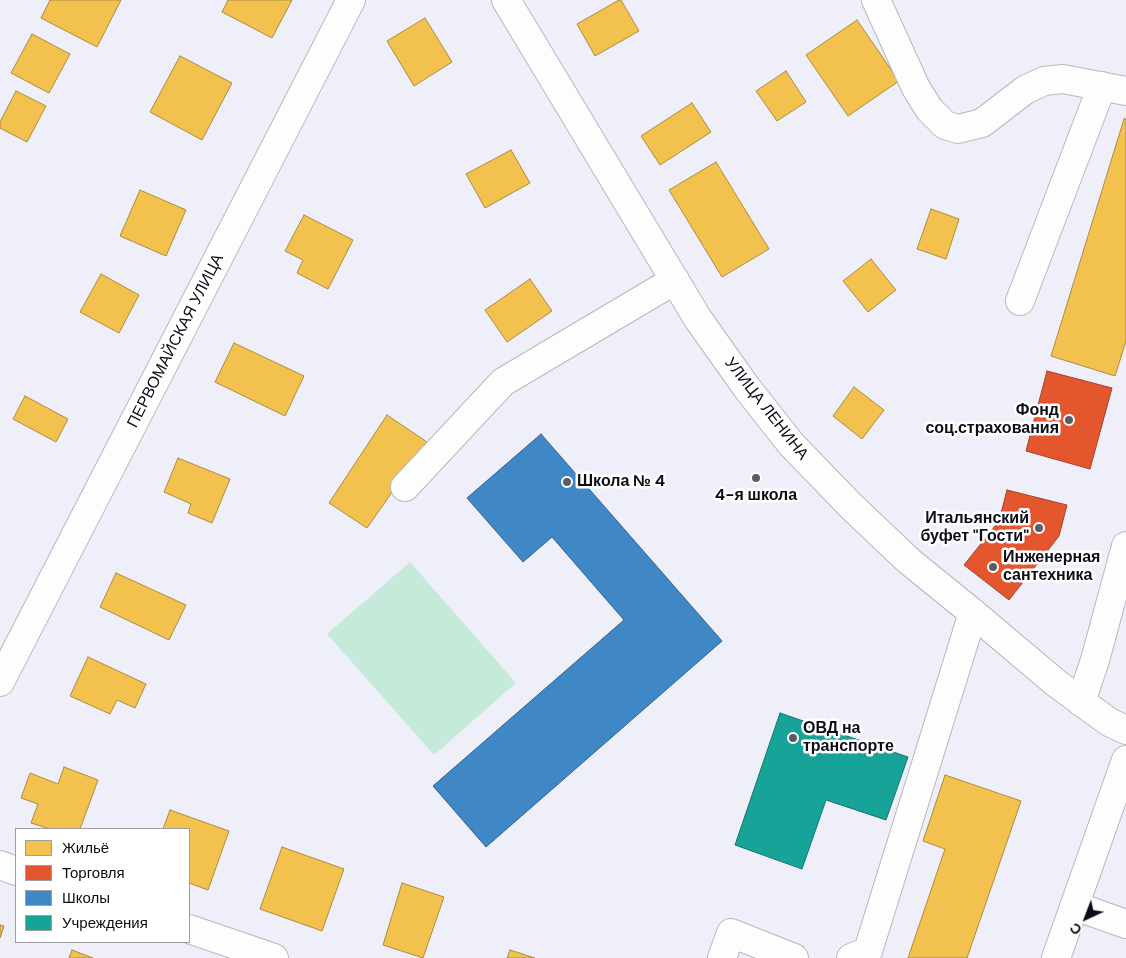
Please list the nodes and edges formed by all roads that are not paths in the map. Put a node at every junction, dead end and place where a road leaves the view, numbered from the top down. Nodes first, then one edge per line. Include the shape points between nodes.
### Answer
1 (351, 0) edge
2 (506, 0) edge
3 (876, 0) edge
4 (1114, 88) edge
5 (675, 280) junction
6 (1020, 301) dead end
7 (405, 488) dead end
8 (1126, 546) edge
9 (973, 613) junction
10 (0, 682) edge
11 (1081, 702) junction
12 (1126, 730) edge
13 (1126, 760) edge
14 (0, 865) edge
15 (15, 871) edge
16 (1074, 906) junction
17 (1126, 924) edge
18 (190, 929) edge
19 (274, 958) edge
20 (722, 958) edge
21 (794, 958) edge
22 (851, 958) edge
23 (1056, 958) edge

1 - 10 main road, ПЕРВОМАЙСКАЯ УЛИЦА
2 - 5 main road, УЛИЦА ЛЕНИНА
3 - 4 main road via 916,88 928,109 945,125 958,129 982,123 1025,90 1044,81 1063,79
4 - 6 main road
5 - 7 main road via 503,382
5 - 9 main road, УЛИЦА ЛЕНИНА via 698,319 791,444 909,561
8 - 11 main road
9 - 11 main road, УЛИЦА ЛЕНИНА
9 - 22 main road via 868,951
11 - 12 main road, УЛИЦА ЛЕНИНА
13 - 16 main road
14 - 15 main road
16 - 17 main road
16 - 23 main road
18 - 19 main road
20 - 21 main road via 731,933

